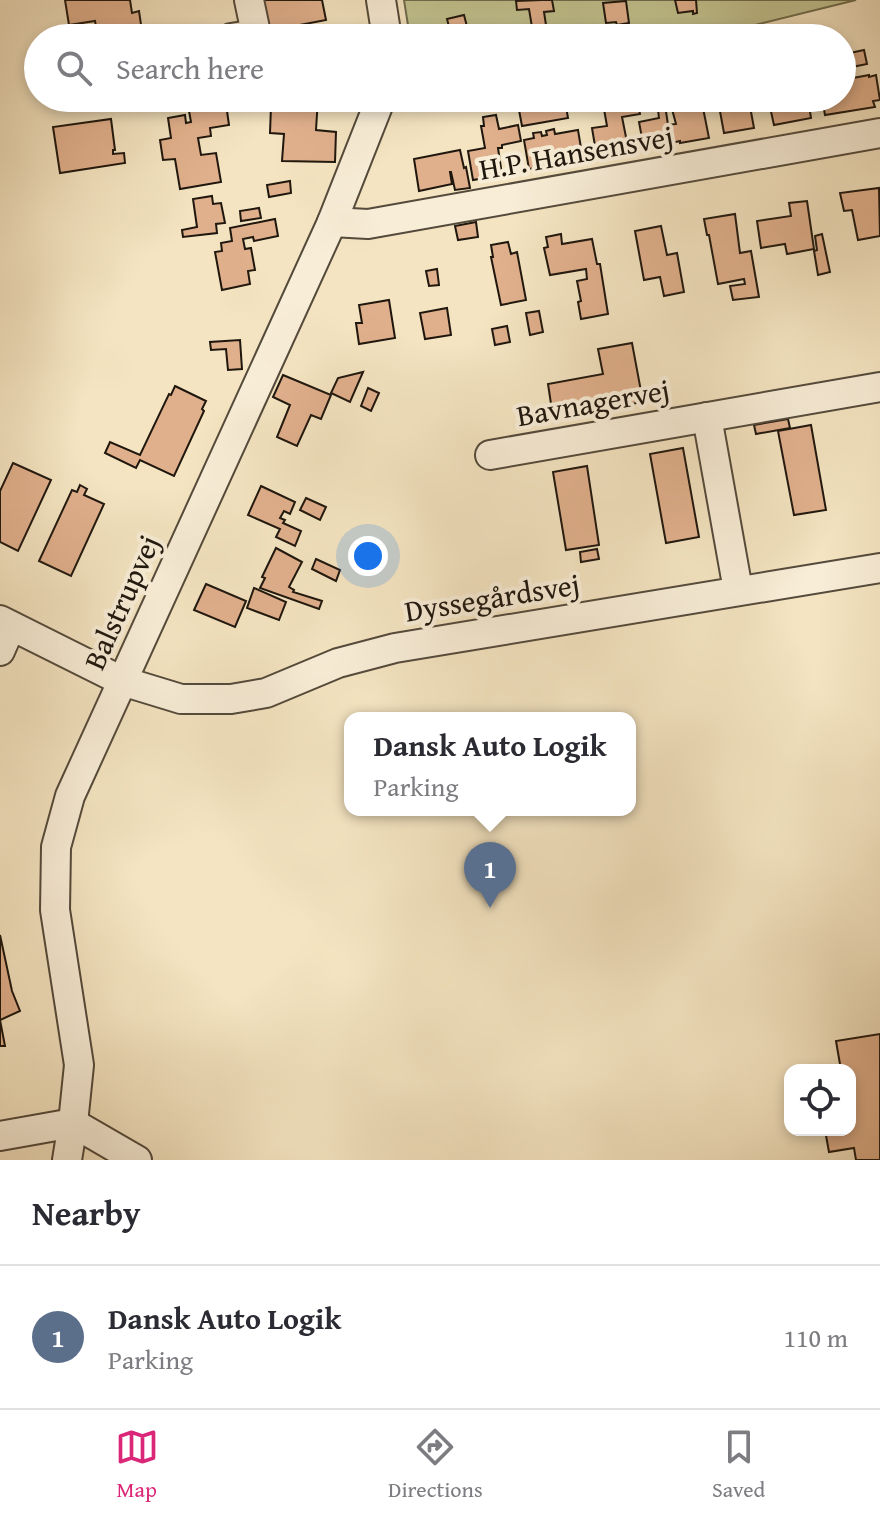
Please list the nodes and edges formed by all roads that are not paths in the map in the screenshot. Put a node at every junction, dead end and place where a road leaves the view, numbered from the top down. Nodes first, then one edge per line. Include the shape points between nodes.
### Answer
1 (249, 0) edge
2 (381, 0) edge
3 (248, 24) edge
4 (385, 24) edge
5 (375, 112) edge
6 (880, 133) edge
7 (332, 222) junction
8 (880, 387) edge
9 (707, 417) junction
10 (490, 455) dead end
11 (880, 568) edge
12 (738, 590) junction
13 (4, 632) edge
14 (122, 681) junction
15 (73, 1123) junction
16 (0, 1136) edge
17 (67, 1160) edge
18 (137, 1160) edge

1 - 3 street
2 - 4 street
5 - 7 street, Balstrupvej
6 - 7 street, H.P. Hansensvej via 368,224
7 - 14 street, Balstrupvej
8 - 9 street, Bavnagervej
9 - 10 street, Bavnagervej
9 - 12 street, Bavnagervej
11 - 12 street, Dyssegårdsvej
12 - 14 street, Dyssegårdsvej via 395,648 338,663 266,693 231,699 181,699
13 - 14 street, Dyssegårdsvej
14 - 15 street, Balstrupvej via 70,796 56,847 55,910 79,1065
15 - 16 street
15 - 17 street, Balstrupvej
15 - 18 street

